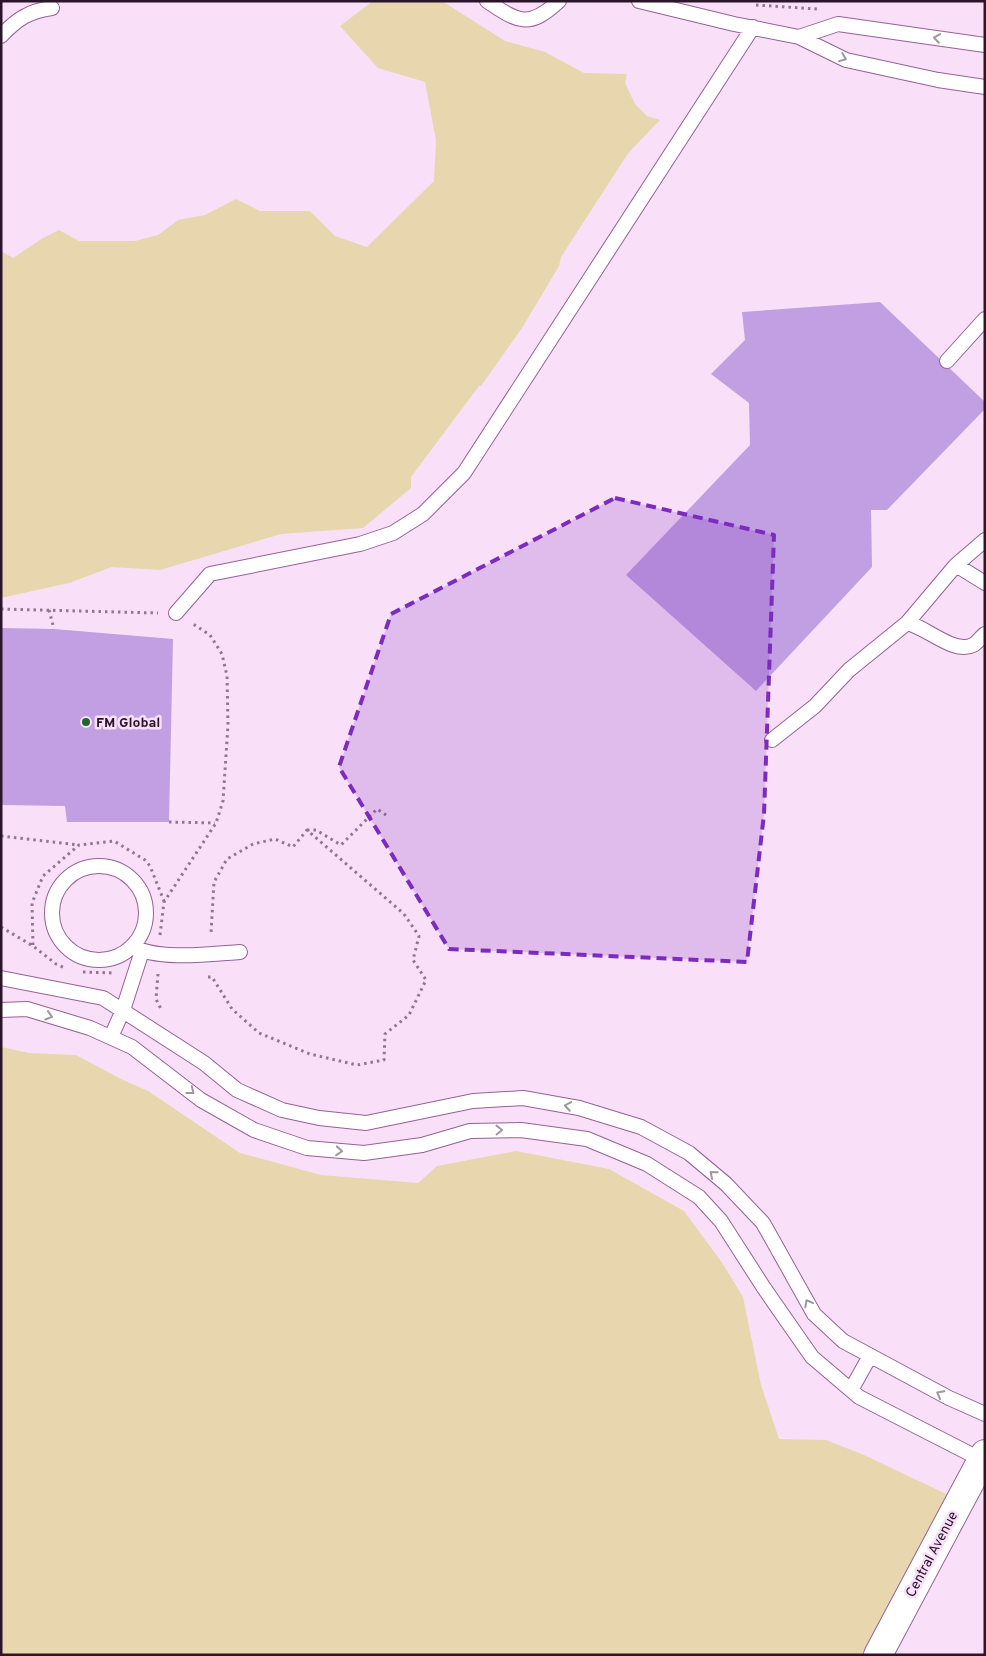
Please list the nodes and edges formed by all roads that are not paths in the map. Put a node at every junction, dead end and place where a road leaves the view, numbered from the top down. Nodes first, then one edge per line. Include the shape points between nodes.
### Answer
1 (487, 1) edge
2 (559, 1) edge
3 (639, 1) edge
4 (52, 8) dead end
5 (753, 27) junction
6 (1, 36) edge
7 (799, 37) junction
8 (985, 45) edge
9 (985, 87) edge
10 (985, 319) edge
11 (948, 361) dead end
12 (985, 540) edge
13 (956, 565) junction
14 (985, 583) edge
15 (176, 613) road end
16 (907, 623) junction
17 (985, 634) edge
18 (772, 740) dead end
19 (137, 949) junction
20 (240, 952) dead end
21 (1, 978) edge
22 (1, 1010) edge
23 (123, 1010) junction
24 (111, 1038) junction
25 (870, 1356) junction
26 (851, 1390) junction
27 (985, 1414) edge
28 (983, 1457) edge
29 (878, 1655) edge

1 - 2 lane via 508,15 527,20 545,14
3 - 5 lane
4 - 6 lane via 34,10
5 - 7 lane
5 - 15 lane via 464,473 423,514 393,533 360,544 210,574
8 -> 7 lane via 838,24
7 -> 9 lane via 846,60
10 - 11 lane
12 - 13 lane
13 - 14 lane
13 - 16 lane
16 - 17 lane via 962,647 973,645
16 - 18 lane
19 - 19 lane via 146,918 145,903 140,888 130,876 116,868 85,868 60,886 52,915 63,944 90,959 105,960
19 - 20 lane via 190,956
19 - 23 lane via 135,974
21 - 23 lane via 104,998
22 -> 24 lane via 27,1009 90,1028
23 - 24 lane
25 -> 23 lane via 843,1341 814,1314 763,1223 726,1184 688,1153 641,1127 579,1108 522,1098 473,1101 366,1123 282,1110 237,1090 204,1063
24 -> 26 lane via 132,1047 201,1100 254,1130 307,1148 364,1153 422,1145 470,1131 521,1130 587,1139 647,1164 698,1197 721,1221 812,1357
25 - 26 lane
27 -> 25 lane
26 - 28 lane via 859,1398
28 - 29 main road, Central Avenue

